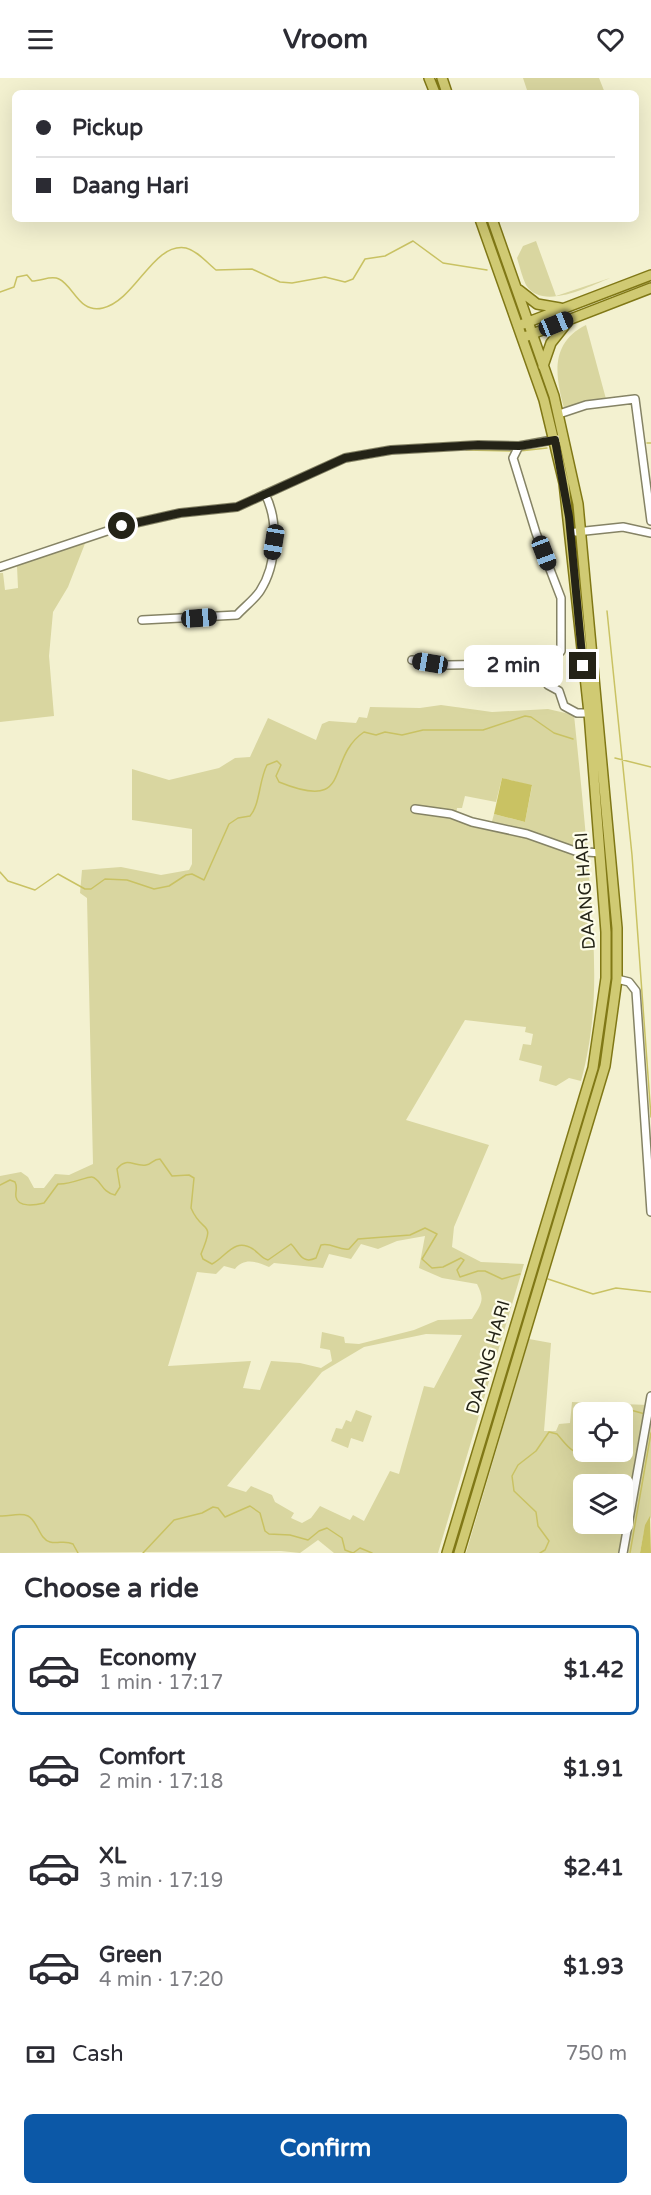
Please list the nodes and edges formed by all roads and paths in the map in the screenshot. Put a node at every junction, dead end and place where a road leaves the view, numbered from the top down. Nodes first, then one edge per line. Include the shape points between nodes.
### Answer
1 (481, 222) edge
2 (493, 222) edge
3 (651, 275) edge
4 (517, 288) junction
5 (651, 288) edge
6 (563, 308) junction
7 (572, 317) junction
8 (528, 322) junction
9 (518, 326) junction
10 (532, 334) junction
11 (522, 338) junction
12 (543, 366) junction
13 (559, 414) junction
14 (565, 437) junction
15 (555, 440) junction
16 (519, 446) junction
17 (265, 494) junction
18 (651, 521) edge
19 (581, 531) junction
20 (570, 533) junction
21 (651, 533) edge
22 (0, 567) edge
23 (142, 620) dead end
24 (412, 660) dead end
25 (540, 673) junction
26 (589, 713) junction
27 (415, 809) dead end
28 (600, 853) junction
29 (617, 979) junction
30 (651, 1212) edge
31 (651, 1396) edge
32 (482, 1437) junction
33 (492, 1440) junction
34 (447, 1553) edge
35 (459, 1553) edge
36 (623, 1553) edge

1 - 9 main road, DAANG HARI
2 - 4 main road, DAANG HARI
3 - 6 main road
4 - 6 main road via 537,304
4 - 8 main road, DAANG HARI
5 - 7 main road
6 - 8 main road
7 - 10 main road
7 - 12 main road via 551,344
8 - 9 main road
8 - 10 main road, DAANG HARI
9 - 11 main road, DAANG HARI
10 - 11 main road
10 - 12 main road, DAANG HARI
11 - 15 main road, DAANG HARI
12 - 13 main road, DAANG HARI
13 - 14 main road, DAANG HARI
13 - 18 street via 586,405 635,399
14 - 15 street
14 - 19 main road, DAANG HARI
15 - 16 street
15 - 20 main road, DAANG HARI
16 - 17 street via 391,450 345,458
16 - 25 street via 513,458 561,598 561,651
17 - 22 street via 237,507 180,513 122,526
17 - 23 street via 272,513 274,542 272,560 254,598 237,615
19 - 20 street
19 - 21 street via 623,527
19 - 29 main road, DAANG HARI via 617,928
20 - 26 main road, DAANG HARI
24 - 25 street via 448,665 508,664
25 - 26 street via 559,692 564,706 577,713
26 - 28 main road, DAANG HARI
27 - 28 street via 451,814 575,851
28 - 32 main road, DAANG HARI via 606,978 597,1048
29 - 30 street via 628,982 636,991
29 - 33 main road, DAANG HARI via 604,1066
31 - 36 street
32 - 33 main road
32 - 34 main road, DAANG HARI
33 - 35 main road, DAANG HARI

